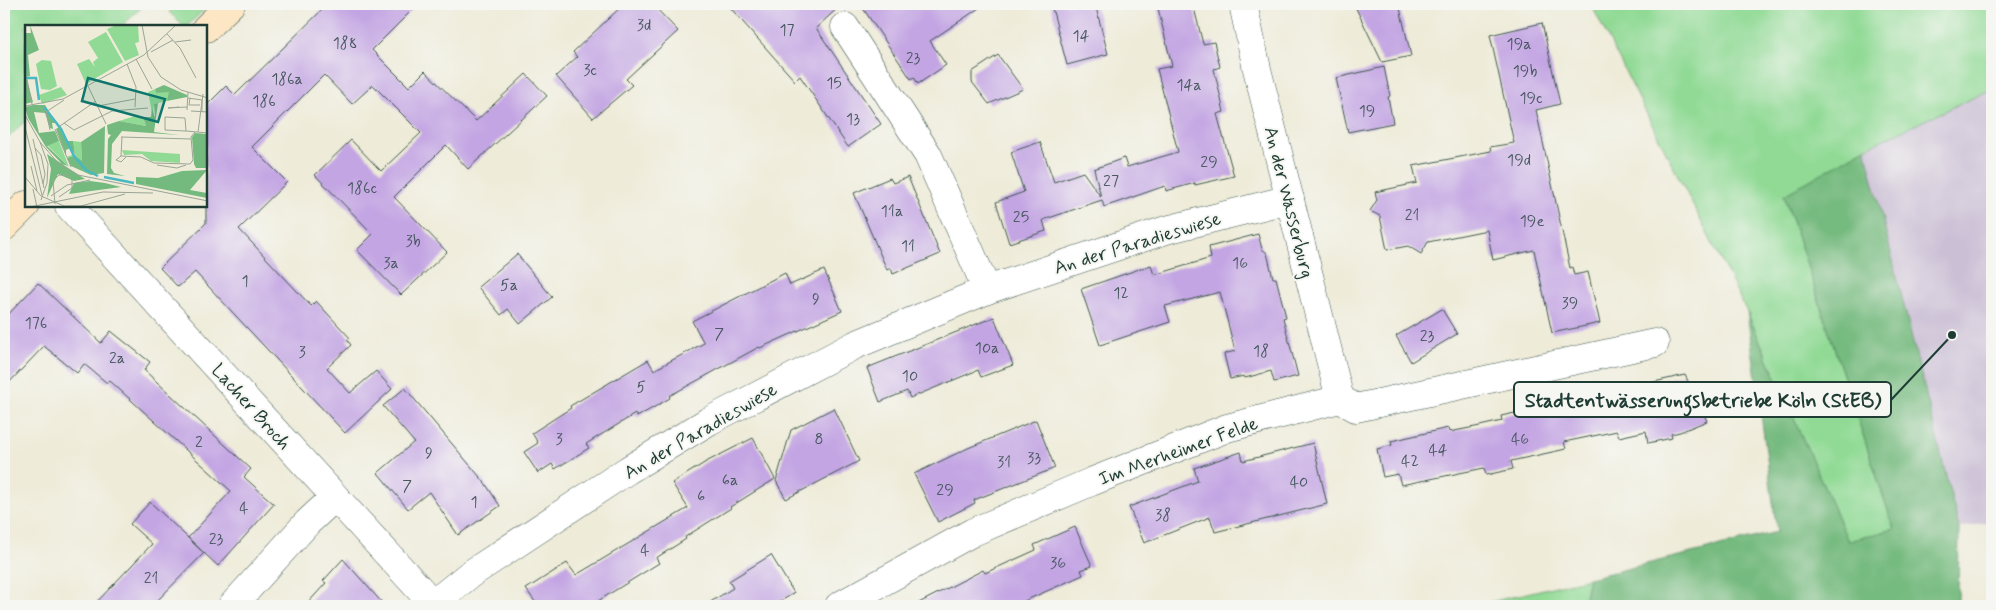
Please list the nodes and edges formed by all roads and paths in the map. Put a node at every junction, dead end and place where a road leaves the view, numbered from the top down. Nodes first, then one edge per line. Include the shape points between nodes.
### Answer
1 (231, 4) edge
2 (1243, 4) edge
3 (208, 26) edge
4 (845, 28) dead end
5 (1290, 199) junction
6 (25, 206) edge
7 (71, 208) edge
8 (4, 226) edge
9 (987, 290) junction
10 (1656, 343) dead end
11 (1340, 399) junction
12 (335, 497) junction
13 (434, 605) edge
14 (232, 606) edge
15 (839, 606) edge

1 - 3 main road
2 - 5 street, An der Wasserburg
4 - 9 street via 928,155
5 - 9 street, An der Paradieswiese via 1166,230
5 - 11 street, An der Wasserburg
6 - 8 main road
7 - 12 street, Lacher Broch
9 - 13 street, An der Paradieswiese via 855,345 709,421 628,470 469,575
10 - 11 street via 1356,408
11 - 15 street, Im Merheimer Felde via 1227,428 1082,486 973,532
12 - 13 street, Lacher Broch
12 - 14 street

